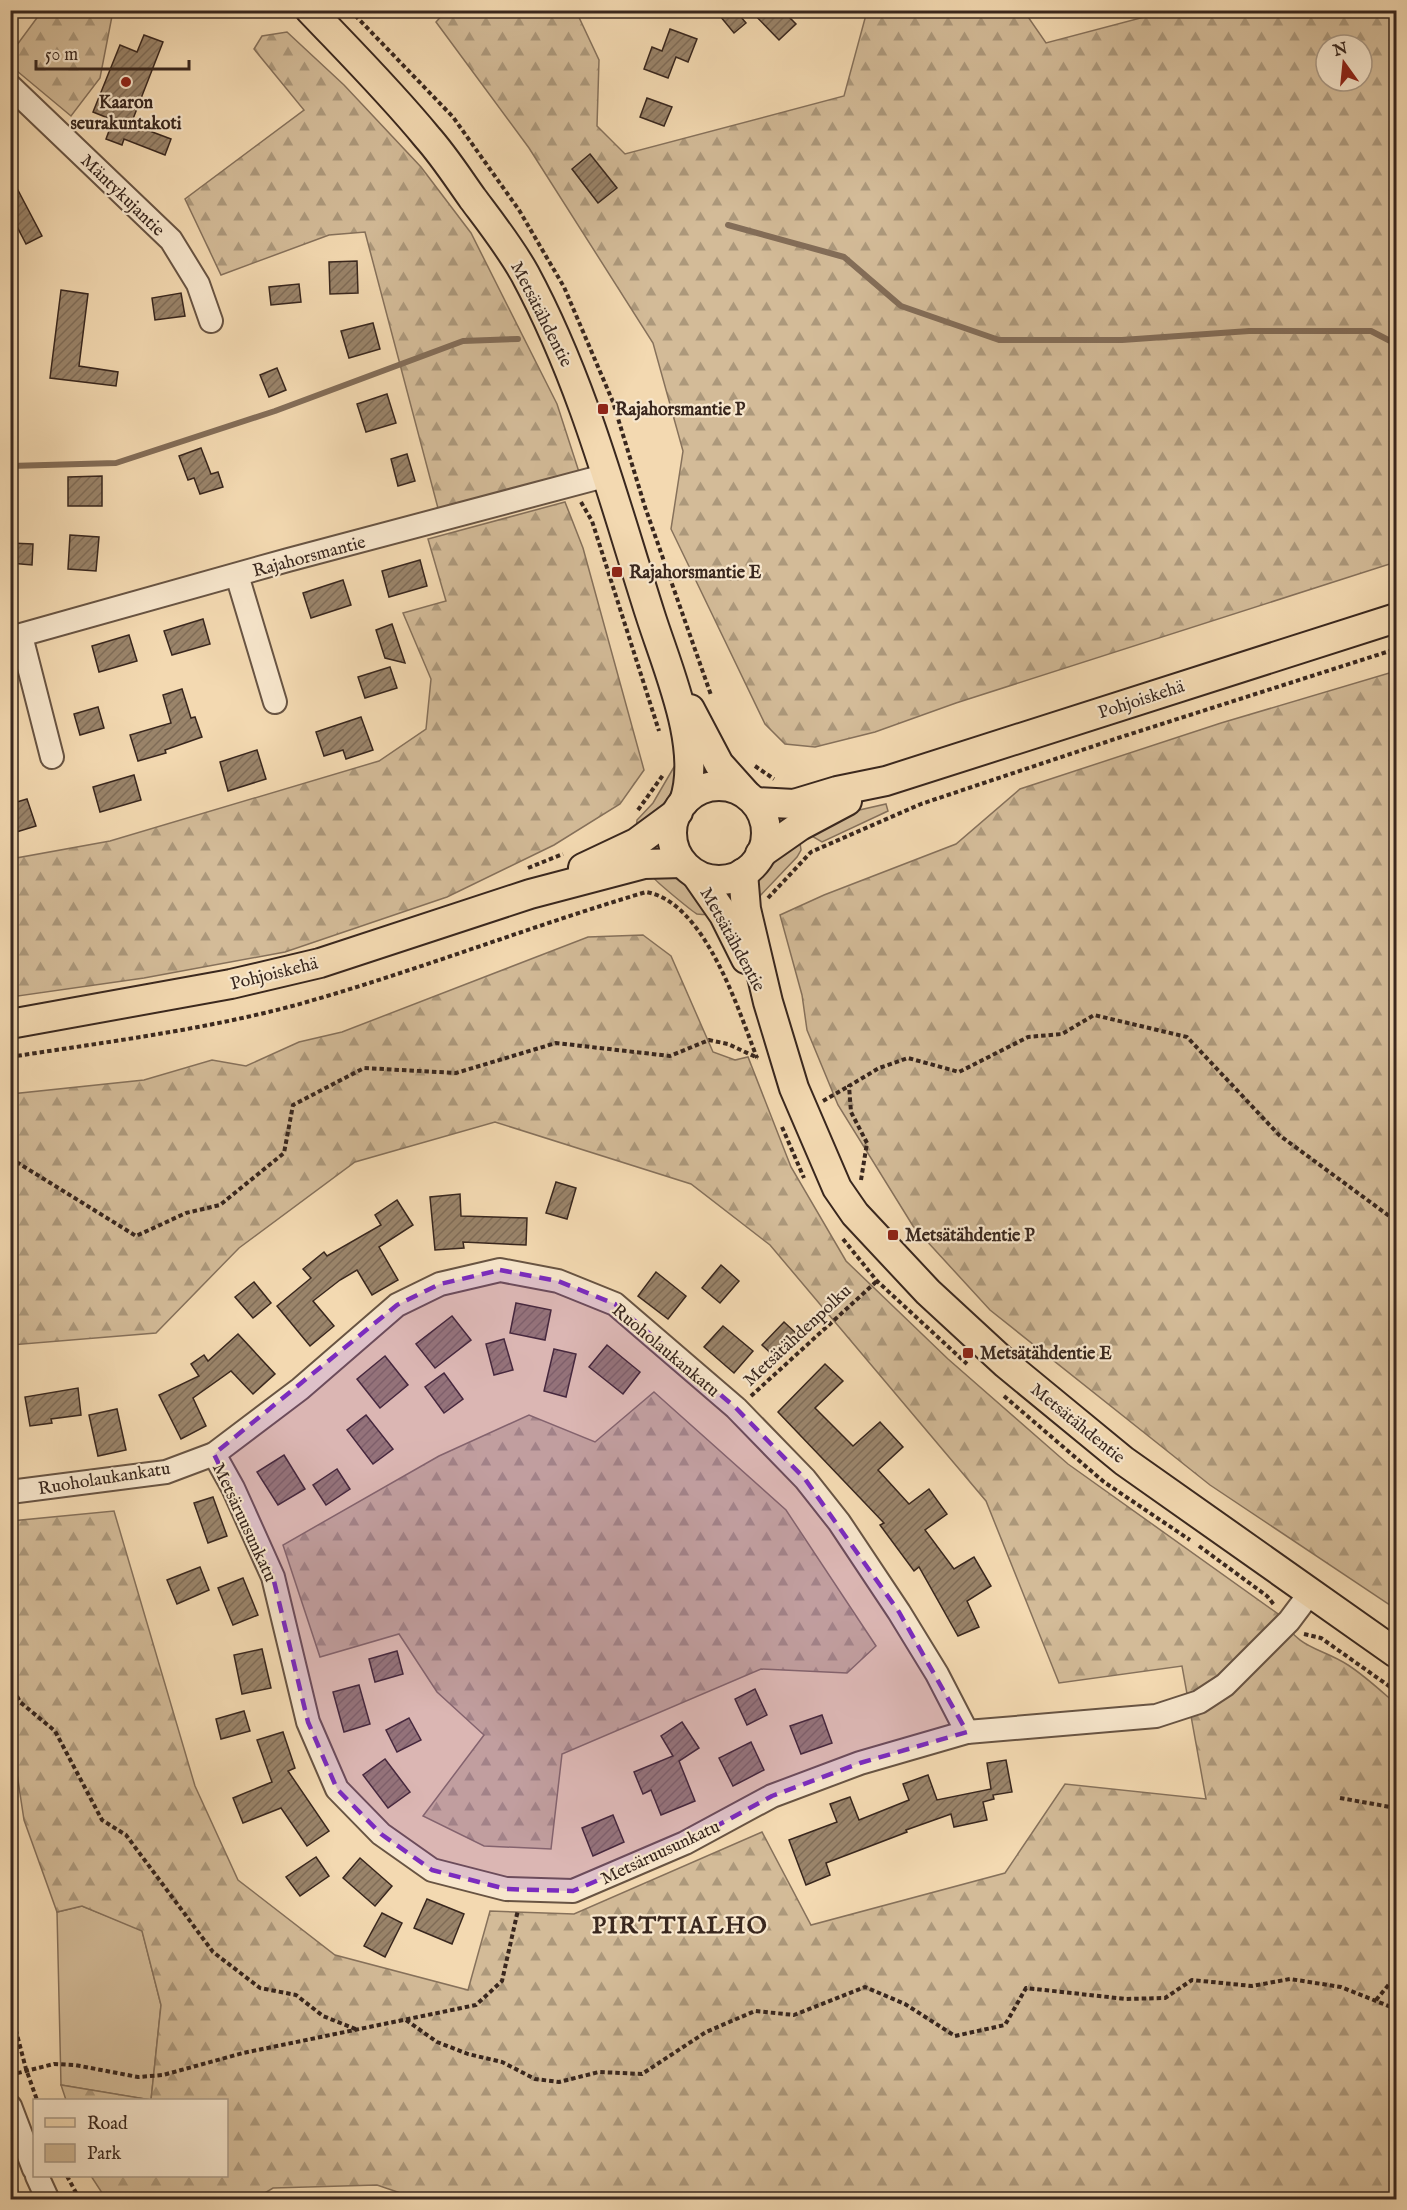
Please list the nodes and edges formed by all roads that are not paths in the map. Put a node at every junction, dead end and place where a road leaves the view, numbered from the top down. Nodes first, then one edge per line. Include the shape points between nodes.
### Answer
1 (310, 10) edge
2 (10, 86) edge
3 (211, 321) dead end
4 (608, 475) junction
5 (237, 575) junction
6 (1396, 618) edge
7 (16, 637) edge
8 (672, 675) junction
9 (275, 702) dead end
10 (52, 757) dead end
11 (886, 781) junction
12 (750, 798) junction
13 (681, 807) junction
14 (751, 863) junction
15 (689, 870) junction
16 (525, 882) junction
17 (735, 912) junction
18 (10, 1024) edge
19 (214, 1454) junction
20 (10, 1492) edge
21 (1310, 1593) junction
22 (1396, 1653) edge
23 (967, 1732) junction
24 (10, 2106) edge
25 (33, 2166) edge
26 (38, 2177) edge
27 (48, 2199) edge

1 - 4 main road, Metsätähdentie via 428,138 524,272 580,392
2 - 3 street, Mäntykujantie via 171,240 198,284
4 - 5 street, Rajahorsmantie
4 - 8 main road, Metsätähdentie
5 - 7 street, Rajahorsmantie
5 - 9 street
6 - 11 main road, Pohjoiskehä
7 - 10 street
8 - 12 main road, Metsätähdentie via 718,764
8 - 13 main road, Metsätähdentie via 690,755 691,779
11 - 12 main road, Pohjoiskehä via 794,804 777,806
11 - 14 main road, Pohjoiskehä via 800,826
12 - 13 main road via 731,787 710,786 695,791
12 - 14 main road via 766,820 767,837
13 - 15 main road via 671,834 674,849
13 - 16 main road, Pohjoiskehä via 636,843
14 - 15 main road via 728,879 711,879
14 - 17 main road, Metsätähdentie
15 - 16 main road, Pohjoiskehä via 644,864
15 - 17 main road, Metsätähdentie
16 - 18 main road, Pohjoiskehä via 320,963 231,984
17 - 21 main road, Metsätähdentie via 794,1088 849,1226 1124,1461
19 - 20 street, Ruoholaukankatu via 166,1472
19 - 23 street, Ruoholaukankatu via 300,1389 398,1305 440,1284 500,1270 558,1281 615,1304 736,1408 805,1479 839,1521 937,1674
19 - 23 street, Metsäruusunkatu via 273,1577 308,1722 337,1789 381,1834 432,1870 506,1888 573,1891 685,1843 772,1796 860,1763
21 - 22 main road, Metsätähdentie
21 - 23 street, Metsäruusunkatu via 1225,1685 1199,1702 1156,1716
24 - 25 street
26 - 27 street

